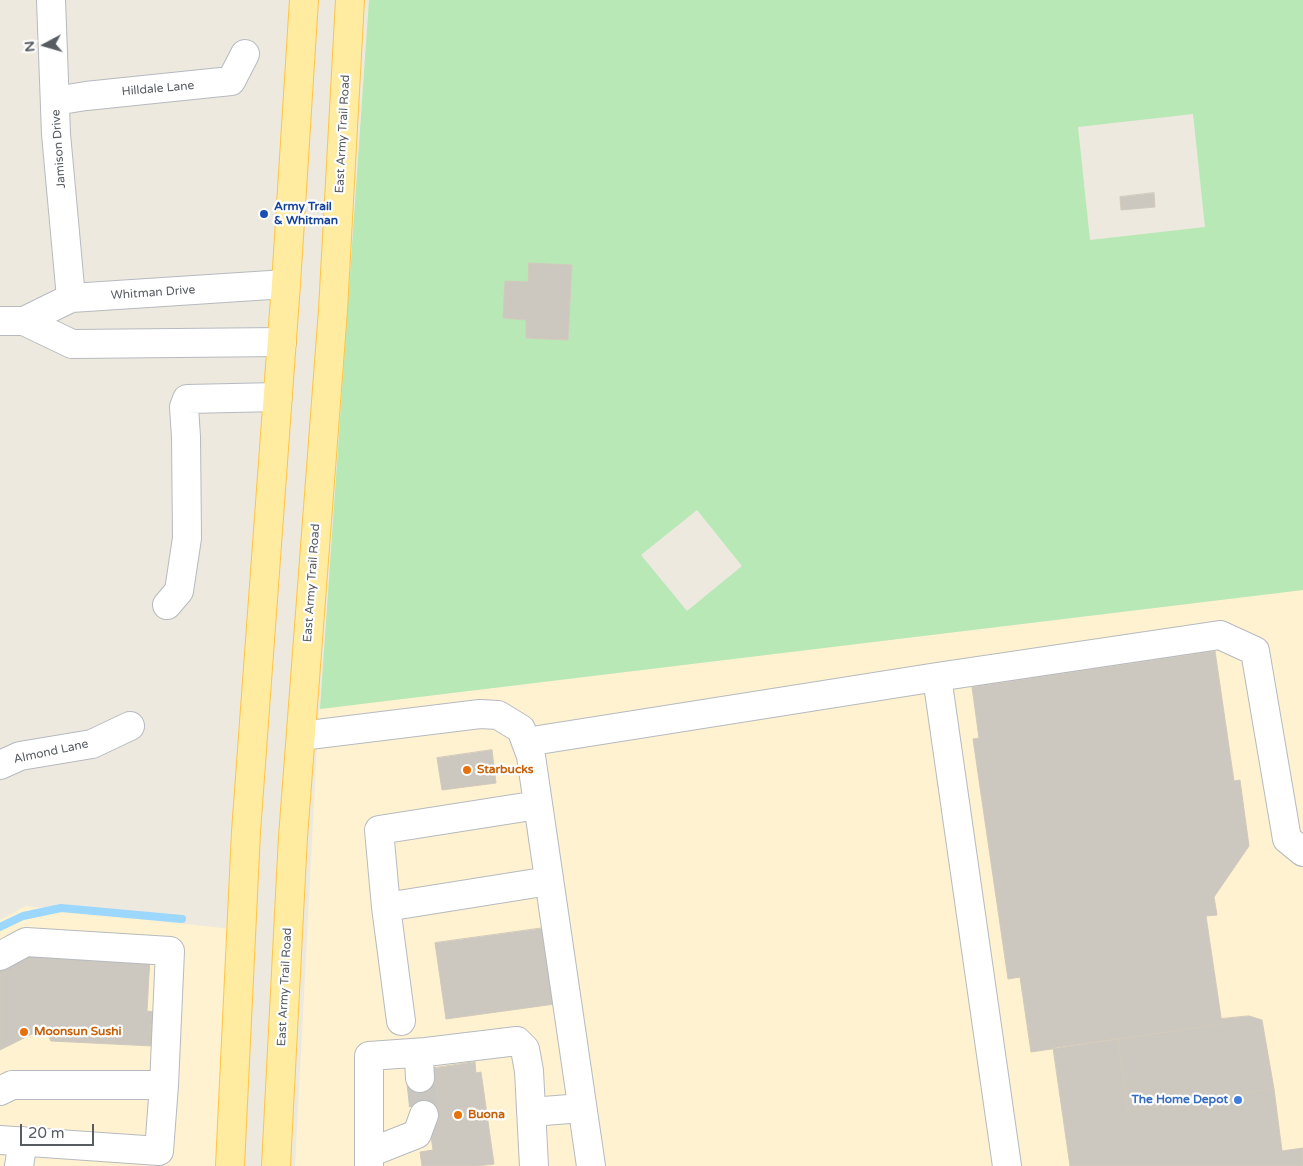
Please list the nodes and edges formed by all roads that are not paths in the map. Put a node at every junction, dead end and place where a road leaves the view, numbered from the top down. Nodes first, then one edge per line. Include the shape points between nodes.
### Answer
1 (51, 0) edge
2 (304, 0) edge
3 (350, 0) edge
4 (245, 54) dead end
5 (55, 101) junction
6 (286, 284) junction
7 (71, 298) junction
8 (12, 321) edge
9 (282, 342) junction
10 (278, 397) junction
11 (167, 605) dead end
12 (937, 677) junction
13 (130, 726) dead end
14 (301, 736) junction
15 (526, 742) junction
16 (0, 765) edge
17 (538, 805) junction
18 (1303, 852) edge
19 (549, 881) junction
20 (386, 907) junction
21 (0, 956) edge
22 (401, 1021) dead end
23 (426, 1052) junction
24 (420, 1078) tunnel mouth
25 (164, 1085) junction
26 (0, 1091) edge
27 (582, 1108) junction
28 (531, 1112) junction
29 (424, 1114) tunnel mouth
30 (14, 1149) edge
31 (369, 1159) edge
32 (230, 1166) edge
33 (276, 1166) edge
34 (534, 1166) edge
35 (591, 1166) edge
36 (1007, 1166) edge

1 - 5 street, Jamison Drive
2 - 6 main road
3 - 14 main road, East Army Trail Road via 333,310
4 - 5 street, Hilldale Lane via 231,81
5 - 7 street, Jamison Drive
6 - 7 street, Whitman Drive
6 - 9 main road
7 - 8 street, Whitman Drive
8 - 9 street, Whitman Drive via 72,344
9 - 10 main road
10 - 11 street via 187,399 184,407 186,538 179,591
10 - 32 main road via 246,832
12 - 15 street
12 - 18 street via 1220,635 1256,651 1287,839
12 - 36 street
13 - 16 street, Almond Lane via 92,744 20,756
14 - 15 street via 480,714 498,715 521,729
14 - 33 main road, East Army Trail Road
15 - 17 street
17 - 19 street
17 - 20 street via 379,830
19 - 20 street
19 - 27 street
20 - 22 street
21 - 25 street via 26,942 170,951
23 - 24 street via 419,1059
23 - 28 street via 517,1042 525,1049
23 - 31 street via 369,1056
25 - 26 street via 12,1085
25 - 30 street via 159,1151
27 - 28 street
27 - 35 street
28 - 34 street
29 - 31 street via 417,1134

